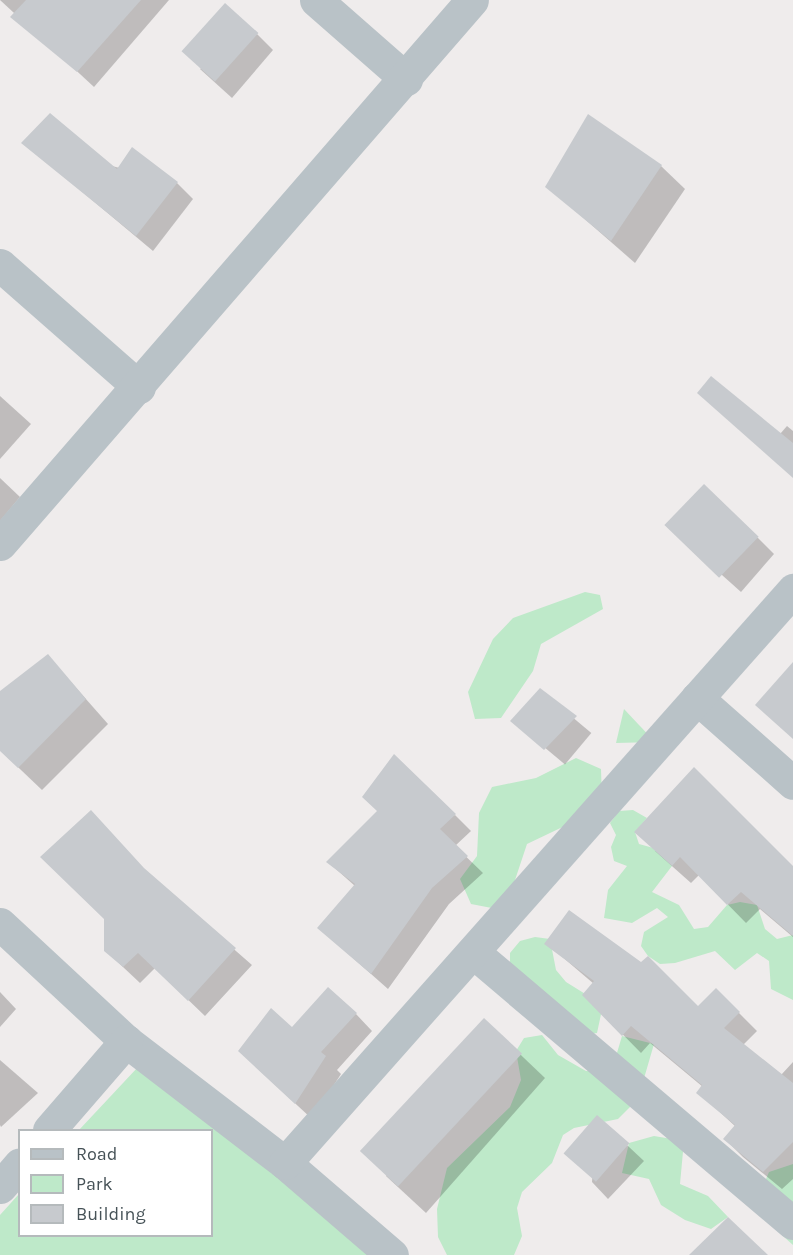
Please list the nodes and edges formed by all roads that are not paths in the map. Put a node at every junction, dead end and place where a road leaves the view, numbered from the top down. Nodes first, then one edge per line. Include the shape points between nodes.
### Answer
1 (316, 0) edge
2 (472, 0) edge
3 (406, 79) junction
4 (0, 265) edge
5 (138, 387) junction
6 (0, 544) edge
7 (793, 590) edge
8 (697, 698) junction
9 (793, 783) edge
10 (0, 924) edge
11 (473, 952) junction
12 (126, 1041) junction
13 (51, 1129) edge
14 (285, 1163) junction
15 (18, 1166) edge
16 (0, 1187) edge
17 (793, 1223) edge
18 (392, 1255) edge

1 - 3 street
2 - 3 street
3 - 5 street
4 - 5 street
5 - 6 street
7 - 8 street
8 - 9 street
8 - 11 street
10 - 12 street
11 - 14 street
11 - 17 street
12 - 13 street
12 - 14 street
14 - 18 street
15 - 16 street

